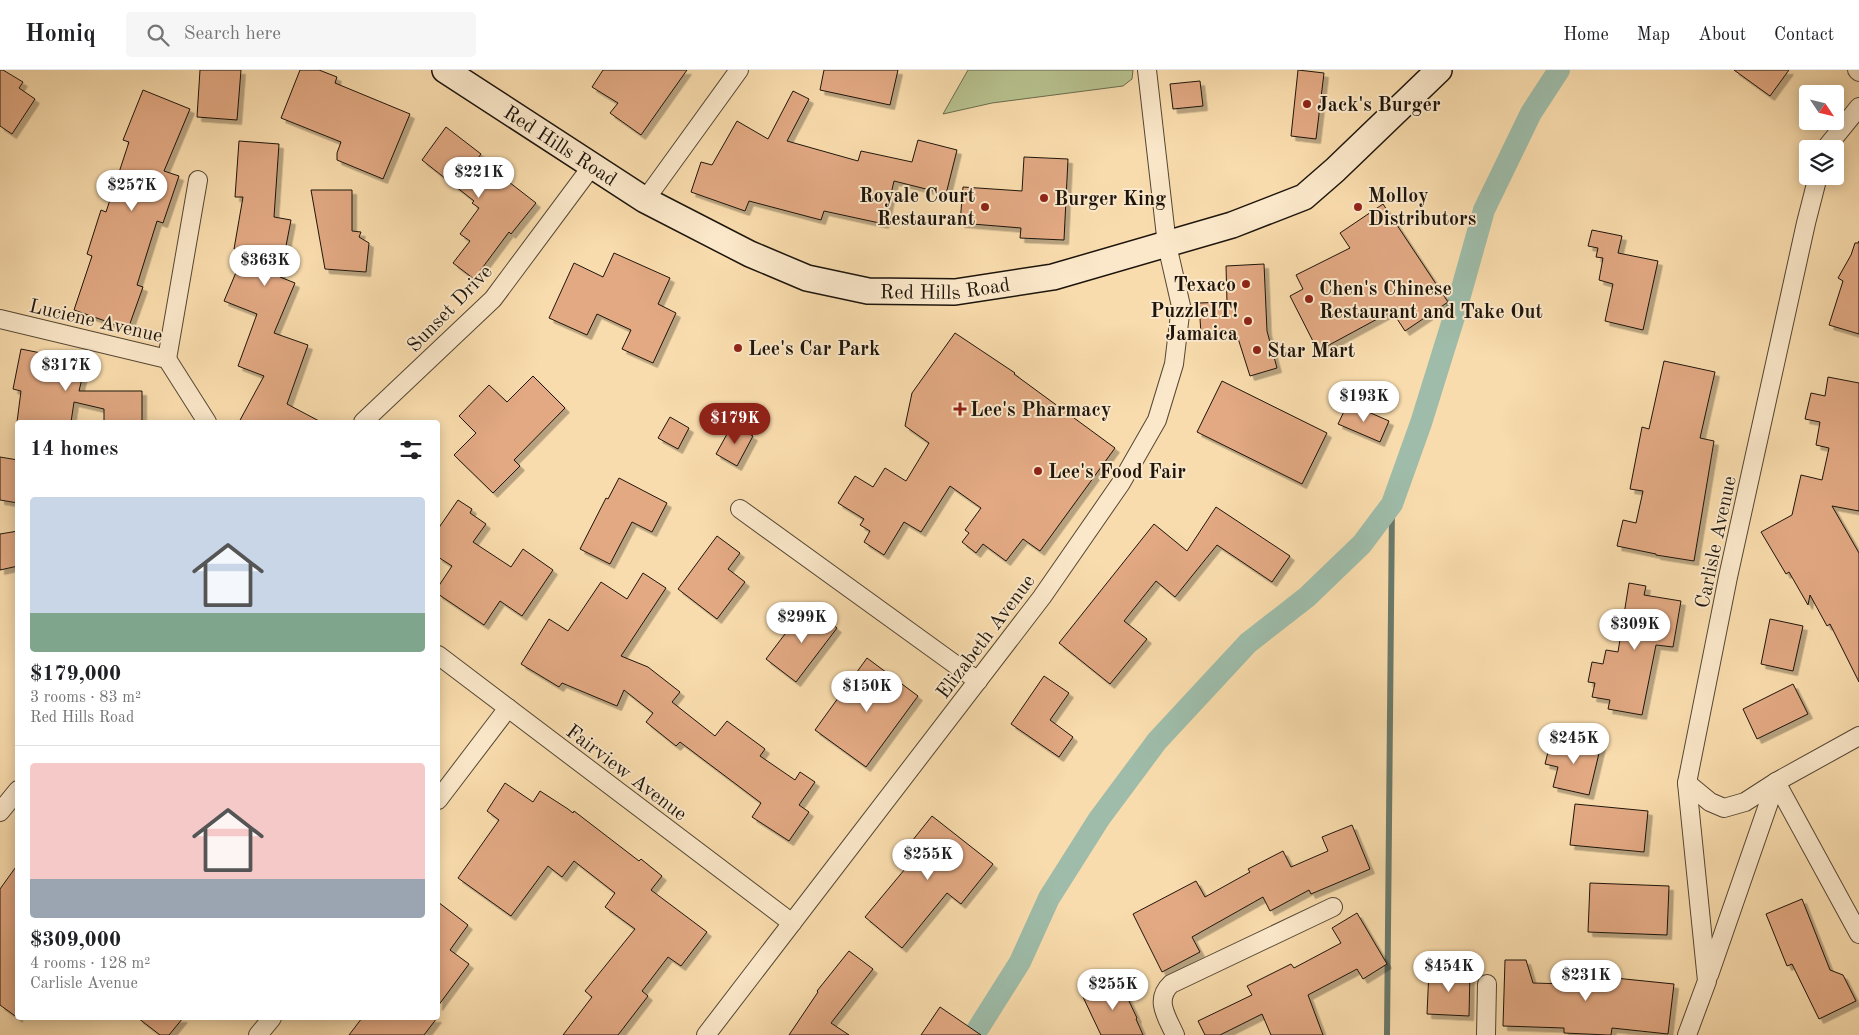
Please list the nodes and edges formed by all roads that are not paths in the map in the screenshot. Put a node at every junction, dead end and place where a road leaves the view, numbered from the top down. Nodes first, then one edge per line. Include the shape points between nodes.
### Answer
1 (444, 70) edge
2 (739, 70) edge
3 (1147, 70) edge
4 (1439, 70) edge
5 (1859, 107) edge
6 (1832, 140) edge
7 (592, 166) junction
8 (198, 180) dead end
9 (1816, 185) edge
10 (645, 200) junction
11 (1167, 245) junction
12 (0, 319) edge
13 (167, 359) junction
14 (206, 420) edge
15 (365, 420) edge
16 (740, 508) dead end
17 (440, 657) edge
18 (978, 681) junction
19 (508, 708) junction
20 (1859, 736) edge
21 (1776, 782) junction
22 (1687, 783) junction
23 (15, 794) edge
24 (440, 797) edge
25 (0, 812) edge
26 (1333, 907) dead end
27 (792, 923) junction
28 (1859, 934) edge
29 (1707, 981) junction
30 (1487, 984) dead end
31 (270, 1020) edge
32 (258, 1035) edge
33 (706, 1035) edge
34 (1175, 1035) edge
35 (1486, 1035) edge
36 (1687, 1035) edge

1 - 7 main road, Red Hills Road
2 - 10 street
3 - 11 street, Elizabeth Avenue
4 - 11 main road, Red Hills Road via 1304,197 1232,225
5 - 6 street
7 - 10 main road, Red Hills Road
7 - 15 street, Sunset Drive via 493,299
8 - 13 street
9 - 22 street, Carlisle Avenue
10 - 11 main road, Red Hills Road via 750,254 806,278 868,290 955,292 1053,277
11 - 18 street, Elizabeth Avenue via 1181,306 1174,364 1157,420 1115,491 1042,597
12 - 13 street, Luciene Avenue
13 - 14 street, Luciene Avenue
16 - 18 street
17 - 19 street, Fairview Avenue
18 - 27 street, Elizabeth Avenue
19 - 24 street
19 - 27 street, Fairview Avenue
20 - 21 street
21 - 22 street via 1745,802 1724,808 1710,802
21 - 28 street
21 - 29 street
22 - 29 street, Carlisle Avenue
23 - 25 street
26 - 34 street via 1171,984 1163,994 1162,1008
27 - 33 street, Elizabeth Avenue
29 - 36 street, Carlisle Avenue
30 - 35 street
31 - 32 street

